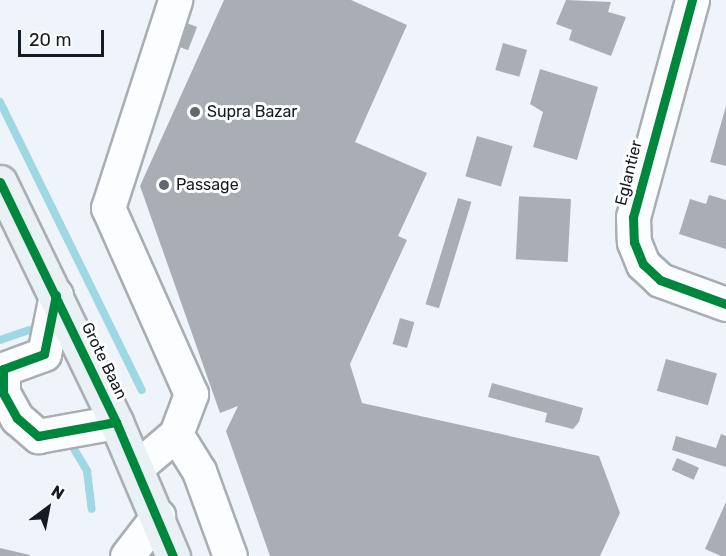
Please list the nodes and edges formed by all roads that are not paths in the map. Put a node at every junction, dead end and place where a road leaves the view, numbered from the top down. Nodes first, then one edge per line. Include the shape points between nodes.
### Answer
1 (175, 0) edge
2 (692, 0) edge
3 (0, 183) edge
4 (56, 295) junction
5 (726, 304) edge
6 (116, 422) junction
7 (176, 434) junction
8 (137, 467) junction
9 (158, 516) junction
10 (127, 556) edge
11 (173, 556) edge
12 (230, 556) edge

1 - 7 street via 108,208 191,394
2 - 5 street, Eglantier via 633,217 634,242 643,264 660,280
3 - 4 main road, Grote Baan
4 - 6 main road, Grote Baan
4 - 6 street via 44,354 3,369 3,393 17,418 38,436
6 - 8 main road, Grote Baan
7 - 8 street
7 - 12 street via 198,471
8 - 9 main road, Grote Baan
9 - 10 street
9 - 11 main road, Grote Baan

